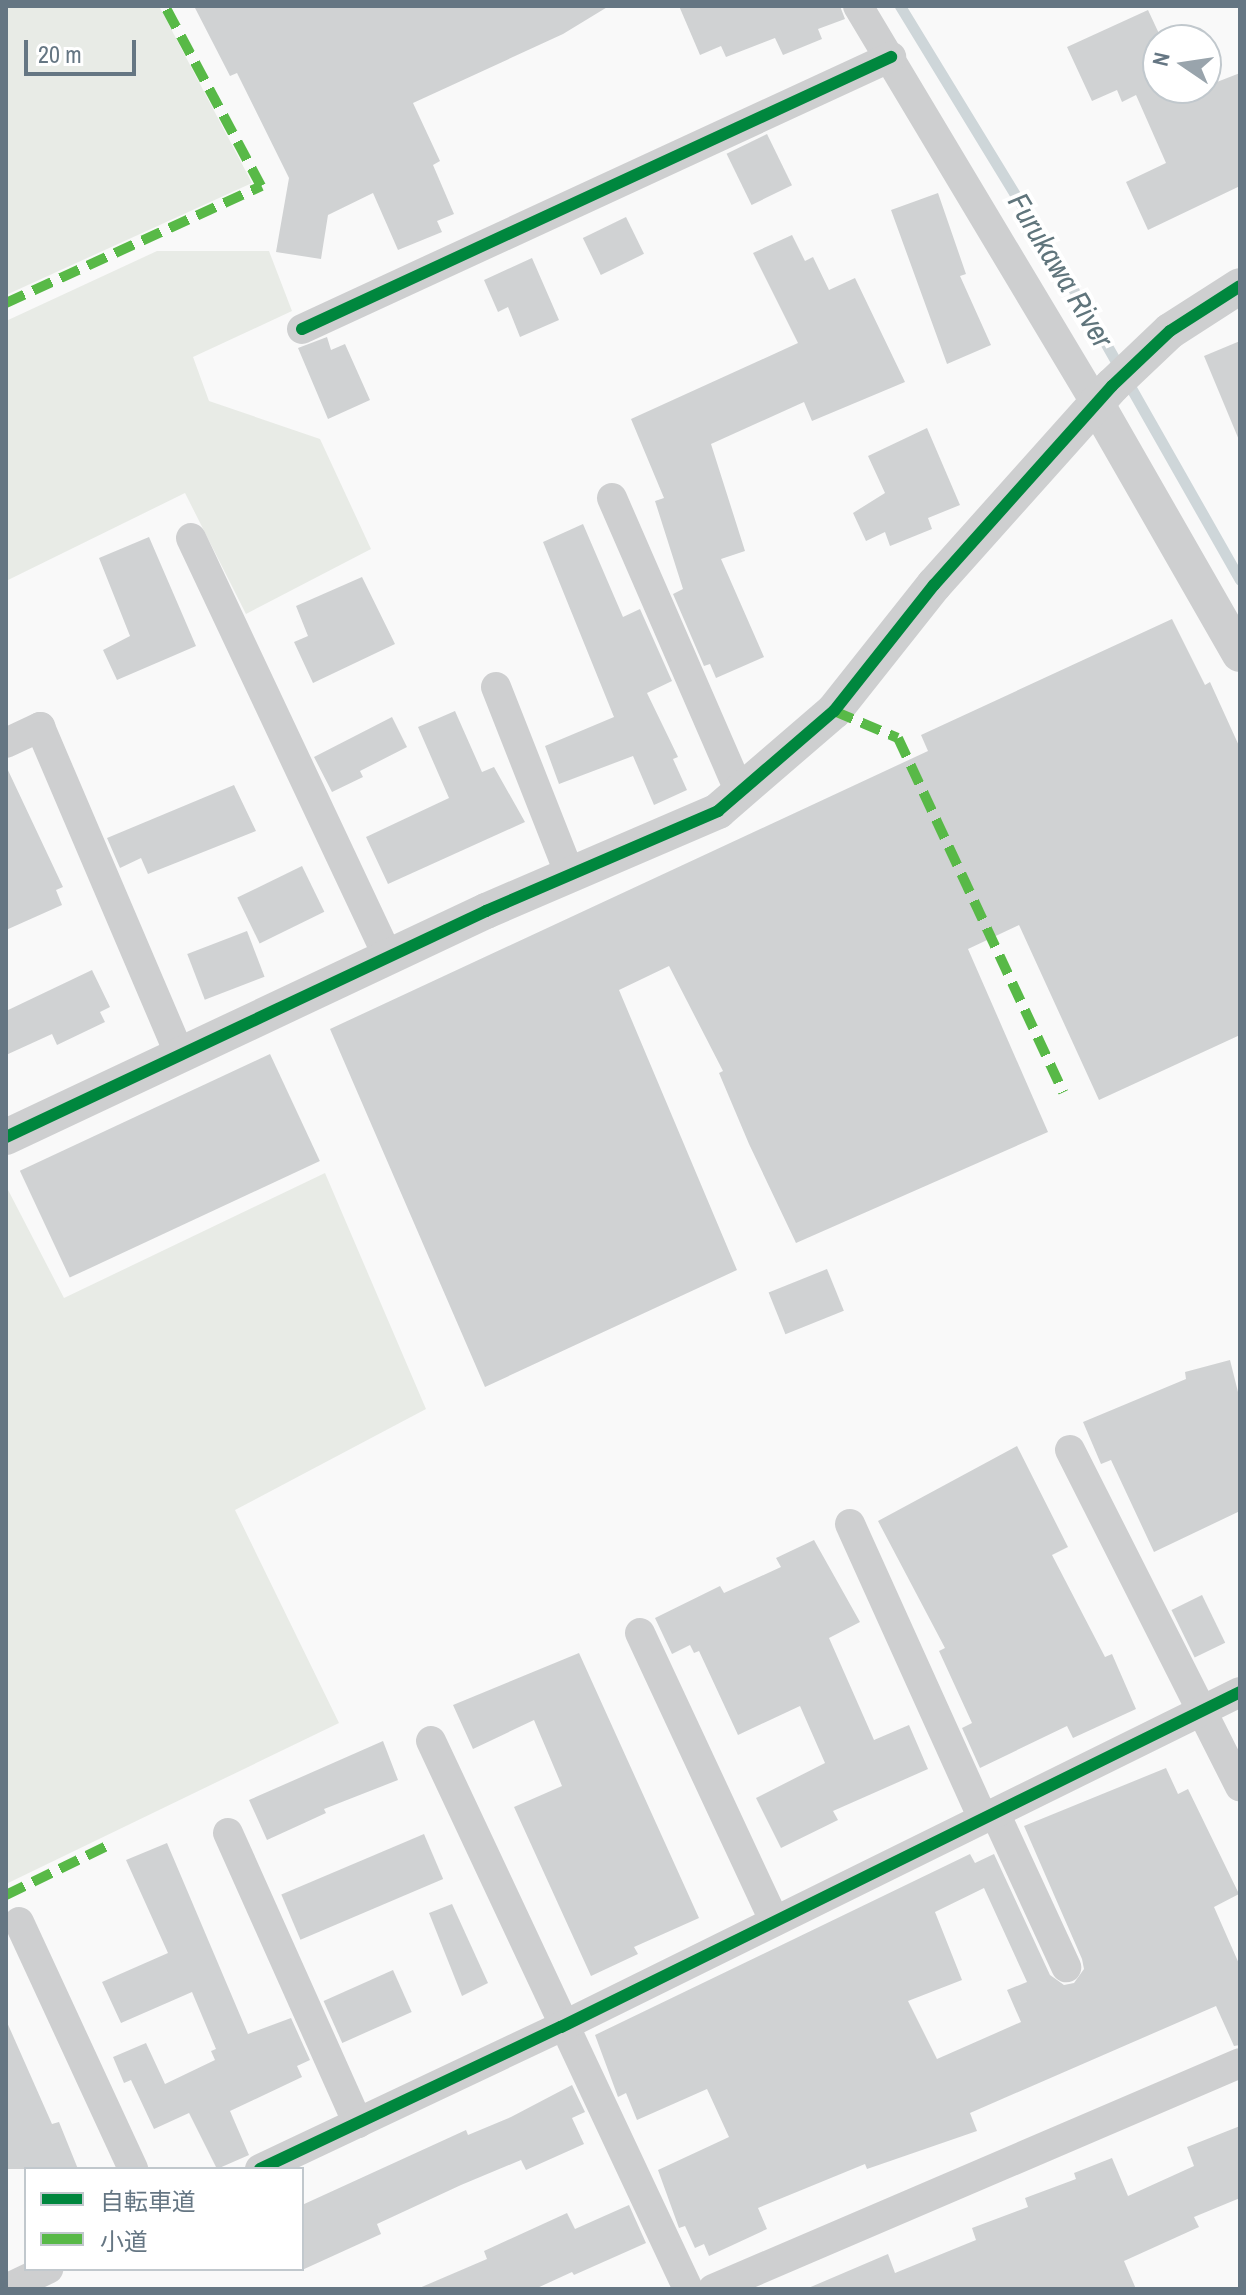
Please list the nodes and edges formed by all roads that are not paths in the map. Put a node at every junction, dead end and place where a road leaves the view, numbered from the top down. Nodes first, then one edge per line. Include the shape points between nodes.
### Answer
1 (858, 6) edge
2 (891, 57) junction
3 (1240, 286) edge
4 (302, 329) dead end
5 (1096, 403) junction
6 (612, 498) dead end
7 (191, 538) dead end
8 (1240, 654) edge
9 (496, 687) dead end
10 (6, 743) edge
11 (740, 793) junction
12 (570, 875) junction
13 (389, 958) junction
14 (180, 1056) junction
15 (6, 1137) edge
16 (1070, 1450) dead end
17 (850, 1524) dead end
18 (640, 1633) dead end
19 (1240, 1692) edge
20 (1201, 1711) junction
21 (431, 1741) dead end
22 (1240, 1786) edge
23 (989, 1816) junction
24 (228, 1833) dead end
25 (774, 1921) junction
26 (19, 1922) dead end
27 (1066, 1967) dead end
28 (561, 2027) junction
29 (1240, 2063) edge
30 (358, 2123) junction
31 (132, 2167) edge
32 (264, 2167) edge
33 (44, 2271) edge
34 (6, 2289) edge
35 (688, 2289) edge
36 (713, 2289) edge

1 - 2 street
2 - 4 street
2 - 5 street
3 - 5 street via 1170,331
5 - 8 street
5 - 11 street via 934,585 834,711
6 - 11 street
7 - 13 street
9 - 12 street
10 - 14 street via 40,727
11 - 12 street via 718,811
12 - 13 street
13 - 14 street
14 - 15 street
16 - 20 street
17 - 23 street
18 - 25 street
19 - 20 street
20 - 22 street
20 - 23 street
21 - 28 street
23 - 25 street
23 - 27 street
24 - 30 street
25 - 28 street
26 - 31 street
28 - 30 street
28 - 35 street
29 - 36 street
30 - 32 street
33 - 34 street

